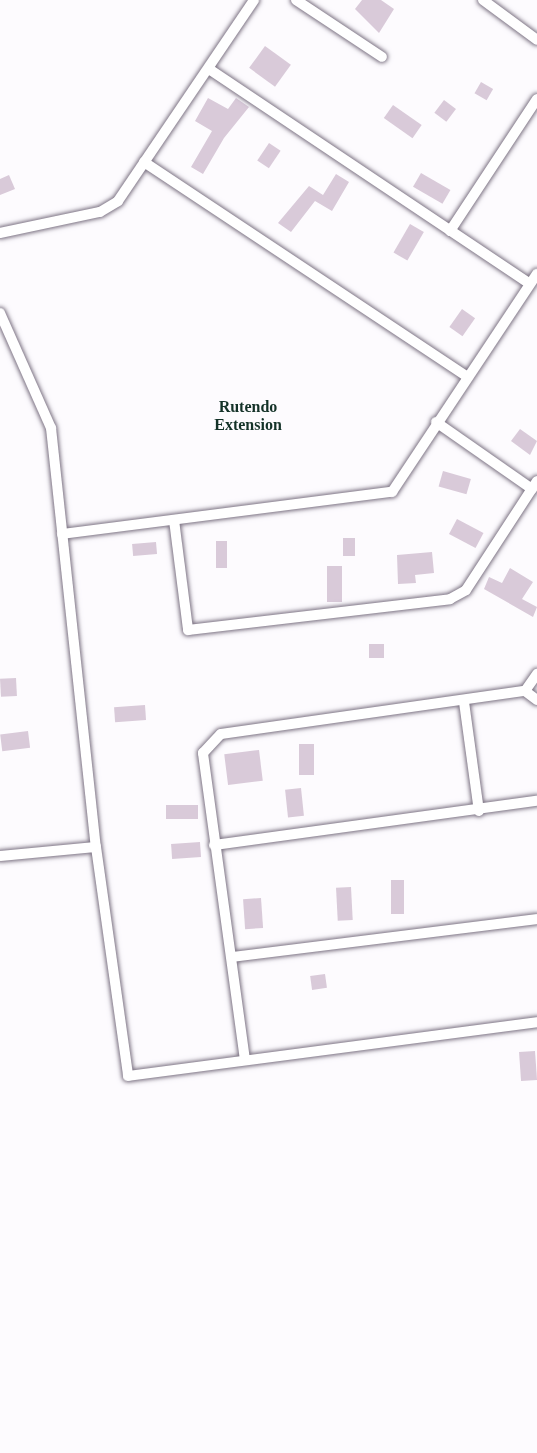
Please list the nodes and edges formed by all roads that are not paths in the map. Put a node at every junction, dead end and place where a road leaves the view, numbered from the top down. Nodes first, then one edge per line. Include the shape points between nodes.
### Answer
1 (254, 0) edge
2 (296, 0) edge
3 (483, 0) edge
4 (537, 40) edge
5 (382, 57) dead end
6 (209, 69) junction
7 (537, 99) edge
8 (144, 162) junction
9 (450, 231) junction
10 (0, 233) edge
11 (537, 274) edge
12 (530, 284) junction
13 (1, 317) edge
14 (466, 376) junction
15 (436, 422) junction
16 (534, 485) edge
17 (174, 520) junction
18 (62, 534) junction
19 (537, 674) edge
20 (525, 691) junction
21 (537, 700) edge
22 (464, 702) junction
23 (537, 801) edge
24 (479, 811) junction
25 (214, 845) junction
26 (96, 847) junction
27 (0, 856) edge
28 (537, 919) edge
29 (232, 957) junction
30 (537, 1022) edge
31 (245, 1060) junction

1 - 6 street
2 - 5 street
3 - 4 street
6 - 8 street
6 - 9 street
7 - 9 street
8 - 10 street via 118,201 100,212
8 - 14 street
9 - 12 street
11 - 12 street
12 - 14 street
13 - 18 street via 51,428
14 - 15 street
15 - 16 street
15 - 17 street via 392,492
16 - 17 street via 466,590 450,599 188,630
17 - 18 street
18 - 26 street
19 - 20 street
20 - 21 street
20 - 22 street
22 - 24 street
22 - 25 street via 221,734 203,753
23 - 24 street
24 - 25 street
25 - 29 street
26 - 27 street
26 - 31 street via 129,1076
28 - 29 street
29 - 31 street
30 - 31 street

